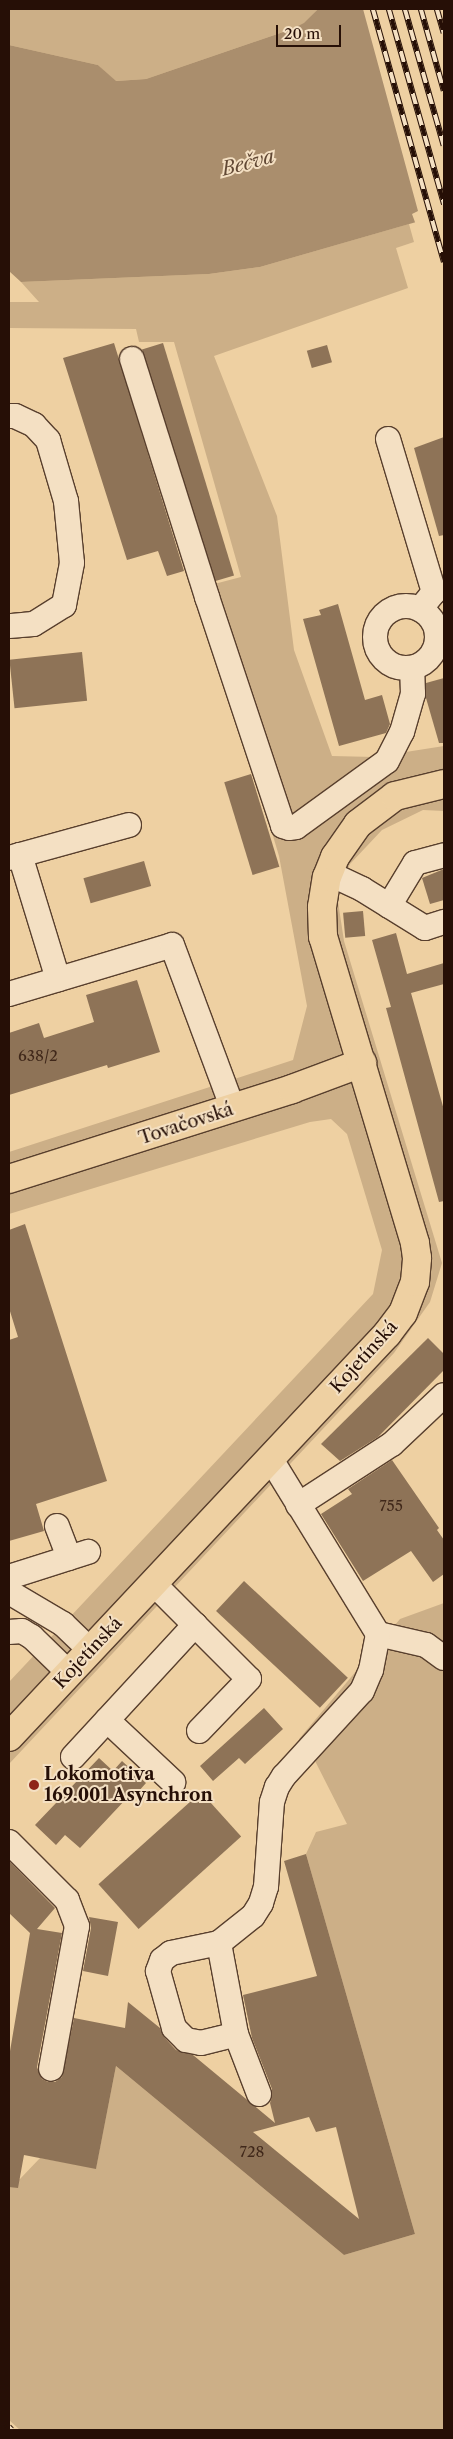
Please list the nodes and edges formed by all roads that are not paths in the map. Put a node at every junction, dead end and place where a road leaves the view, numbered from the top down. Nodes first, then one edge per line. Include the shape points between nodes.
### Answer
1 (132, 359) dead end
2 (9, 416) edge
3 (388, 439) dead end
4 (420, 609) junction
5 (9, 626) edge
6 (412, 668) junction
7 (444, 784) edge
8 (329, 804) junction
9 (129, 825) dead end
10 (354, 830) junction
11 (444, 855) edge
12 (14, 856) edge
13 (328, 872) junction
14 (389, 906) junction
15 (444, 922) edge
16 (58, 979) junction
17 (9, 994) edge
18 (362, 1063) junction
19 (233, 1108) junction
20 (9, 1179) edge
21 (444, 1395) edge
22 (270, 1458) junction
23 (298, 1505) junction
24 (57, 1526) dead end
25 (9, 1577) edge
26 (153, 1583) junction
27 (9, 1592) edge
28 (195, 1625) junction
29 (9, 1632) edge
30 (378, 1634) junction
31 (90, 1650) junction
32 (444, 1658) edge
33 (69, 1672) junction
34 (107, 1720) junction
35 (199, 1731) dead end
36 (9, 1737) edge
37 (73, 1757) dead end
38 (173, 1782) dead end
39 (9, 1842) edge
40 (219, 1943) junction
41 (236, 2034) junction
42 (51, 2069) dead end
43 (259, 2094) dead end

1 - 8 lane via 280,821 289,828 296,827
2 - 5 lane via 34,425 48,440 66,500 72,563 64,605 33,624
3 - 4 lane via 434,592
4 - 6 lane via 432,618 438,639 430,658
4 - 6 lane via 405,605 395,607 383,617 376,630 378,650 383,658 401,668
6 - 8 lane via 413,694 402,732 387,761
7 - 10 main road, Kojetínská via 395,796 375,809
8 - 10 lane
9 - 12 lane
10 - 13 main road, Kojetínská
11 - 14 lane via 415,863
12 - 16 lane
13 - 14 lane
13 - 18 main road, Kojetínská via 322,907 323,937
14 - 15 lane via 425,928
16 - 17 lane
16 - 19 lane via 172,945
18 - 19 main road, Tovačovská
18 - 22 main road, Kojetínská via 415,1243 415,1282 403,1313 387,1334
19 - 20 main road, Tovačovská
21 - 23 lane via 392,1444
22 - 23 lane
22 - 26 main road, Kojetínská
23 - 30 lane
24 - 25 lane via 78,1555
26 - 28 lane
26 - 31 main road, Kojetínská
27 - 31 lane via 63,1624
28 - 34 lane
28 - 35 lane via 249,1679
29 - 33 lane via 22,1631 32,1637
30 - 32 lane via 426,1645
30 - 40 lane via 371,1670 362,1691 277,1787 272,1802 266,1887 261,1903 253,1916
31 - 33 main road, Kojetínská
33 - 36 main road, Kojetínská
34 - 37 lane
34 - 38 lane
39 - 42 lane via 67,1900 77,1926
40 - 41 lane
40 - 41 lane via 171,1953 162,1960 158,1971 174,2028 186,2040 201,2043
41 - 43 lane

